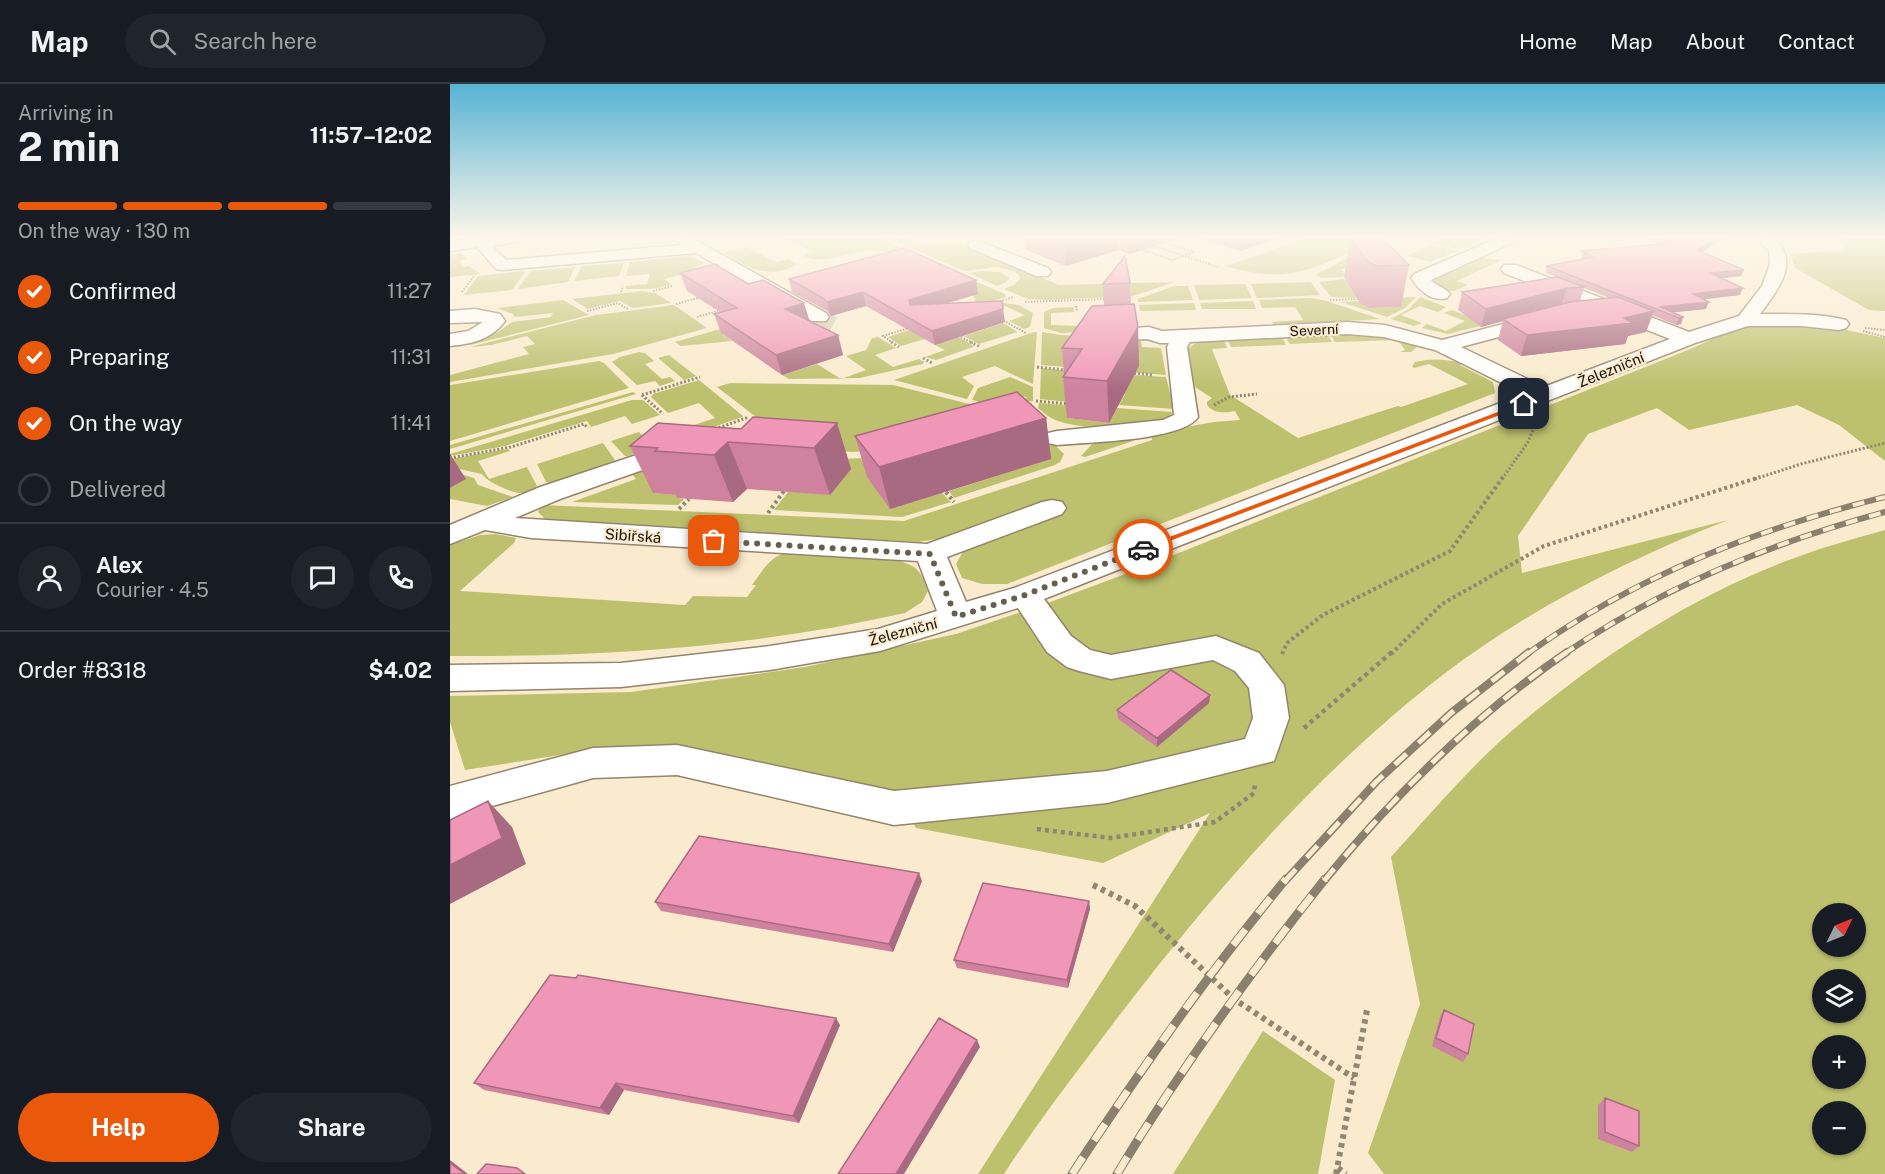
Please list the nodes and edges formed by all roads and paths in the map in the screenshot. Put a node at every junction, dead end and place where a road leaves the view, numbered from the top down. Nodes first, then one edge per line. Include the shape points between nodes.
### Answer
1 (465, 289) edge
2 (622, 289) edge
3 (662, 289) edge
4 (770, 289) edge
5 (1429, 289) edge
6 (1561, 289) edge
7 (1770, 289) edge
8 (653, 291) dead end
9 (621, 292) dead end
10 (1441, 294) dead end
11 (460, 295) dead end
12 (1014, 297) dead end
13 (698, 298) edge
14 (1113, 299) edge
15 (1358, 299) edge
16 (1330, 300) dead end
17 (1025, 302) dead end
18 (676, 304) dead end
19 (985, 306) edge
20 (1076, 306) dead end
21 (628, 309) dead end
22 (1613, 309) junction
23 (587, 311) dead end
24 (718, 311) edge
25 (1077, 312) dead end
26 (450, 317) edge
27 (697, 317) dead end
28 (819, 317) tunnel mouth
29 (1746, 320) junction
30 (1006, 322) dead end
31 (1839, 324) dead end
32 (912, 328) edge
33 (1026, 333) dead end
34 (1084, 336) edge
35 (1183, 336) junction
36 (961, 337) edge
37 (1688, 339) junction
38 (450, 340) edge
39 (1442, 346) junction
40 (899, 347) dead end
41 (981, 347) dead end
42 (923, 358) dead end
43 (932, 363) dead end
44 (1037, 367) dead end
45 (1076, 370) edge
46 (1127, 373) edge
47 (1158, 375) dead end
48 (700, 377) dead end
49 (1257, 394) dead end
50 (1545, 396) junction
51 (1036, 401) dead end
52 (1076, 404) edge
53 (1187, 410) junction
54 (663, 414) dead end
55 (749, 417) edge
56 (588, 428) dead end
57 (710, 430) edge
58 (1057, 438) dead end
59 (1885, 443) edge
60 (686, 447) edge
61 (450, 458) edge
62 (784, 491) edge
63 (946, 492) dead end
64 (689, 499) dead end
65 (954, 502) dead end
66 (1052, 508) dead end
67 (679, 509) dead end
68 (768, 513) dead end
69 (479, 521) junction
70 (450, 535) edge
71 (930, 554) junction
72 (1025, 595) junction
73 (956, 617) junction
74 (450, 678) edge
75 (1266, 685) junction
76 (1260, 750) junction
77 (459, 800) edge
78 (1093, 885) dead end
79 (1367, 1010) dead end
80 (1354, 1078) junction
81 (1337, 1171) edge
82 (1346, 1174) edge

1 - 11 path
2 - 9 path
3 - 8 path
4 - 28 street
5 - 10 street
6 - 22 street
7 - 29 street
12 - 19 path
13 - 18 path
14 - 17 path
15 - 16 path
20 - 25 path
21 - 23 path via 618,303
22 - 37 street
22 - 39 street via 1566,314
24 - 27 path
26 - 38 street via 476,315 495,321 475,335
29 - 31 street, Železniční
29 - 37 street, Železniční
30 - 33 path
32 - 40 path via 883,336
34 - 35 street, Severní
35 - 39 street, Severní via 1359,328 1402,334
35 - 53 street via 1178,347
36 - 41 path
37 - 50 street, Železniční
39 - 50 street, Severní
42 - 43 path
44 - 45 path
46 - 47 path
48 - 54 path via 642,395
49 - 53 path via 1229,397 1211,406
50 - 72 street, Železniční
50 - 75 path via 1528,442 1450,551 1323,615 1287,643
51 - 52 path
53 - 58 street via 1186,417 1165,427
55 - 57 path
56 - 61 path via 584,424 512,448
59 - 76 path via 1801,464 1544,546 1442,604 1309,726
60 - 69 street
62 - 68 path
63 - 65 path
64 - 67 path
66 - 71 street, Sibiřská
69 - 70 street
69 - 71 street, Sibiřská via 531,529
71 - 73 street
72 - 73 street, Železniční
72 - 75 street via 1059,644 1079,659 1111,667 1216,648 1247,662
73 - 74 street, Železniční via 880,640 770,658 621,675
75 - 76 street via 1270,718
76 - 77 street via 1107,787 894,808 677,760 593,763
78 - 80 path via 1135,906 1234,999
79 - 80 path
80 - 81 path
81 - 82 path

